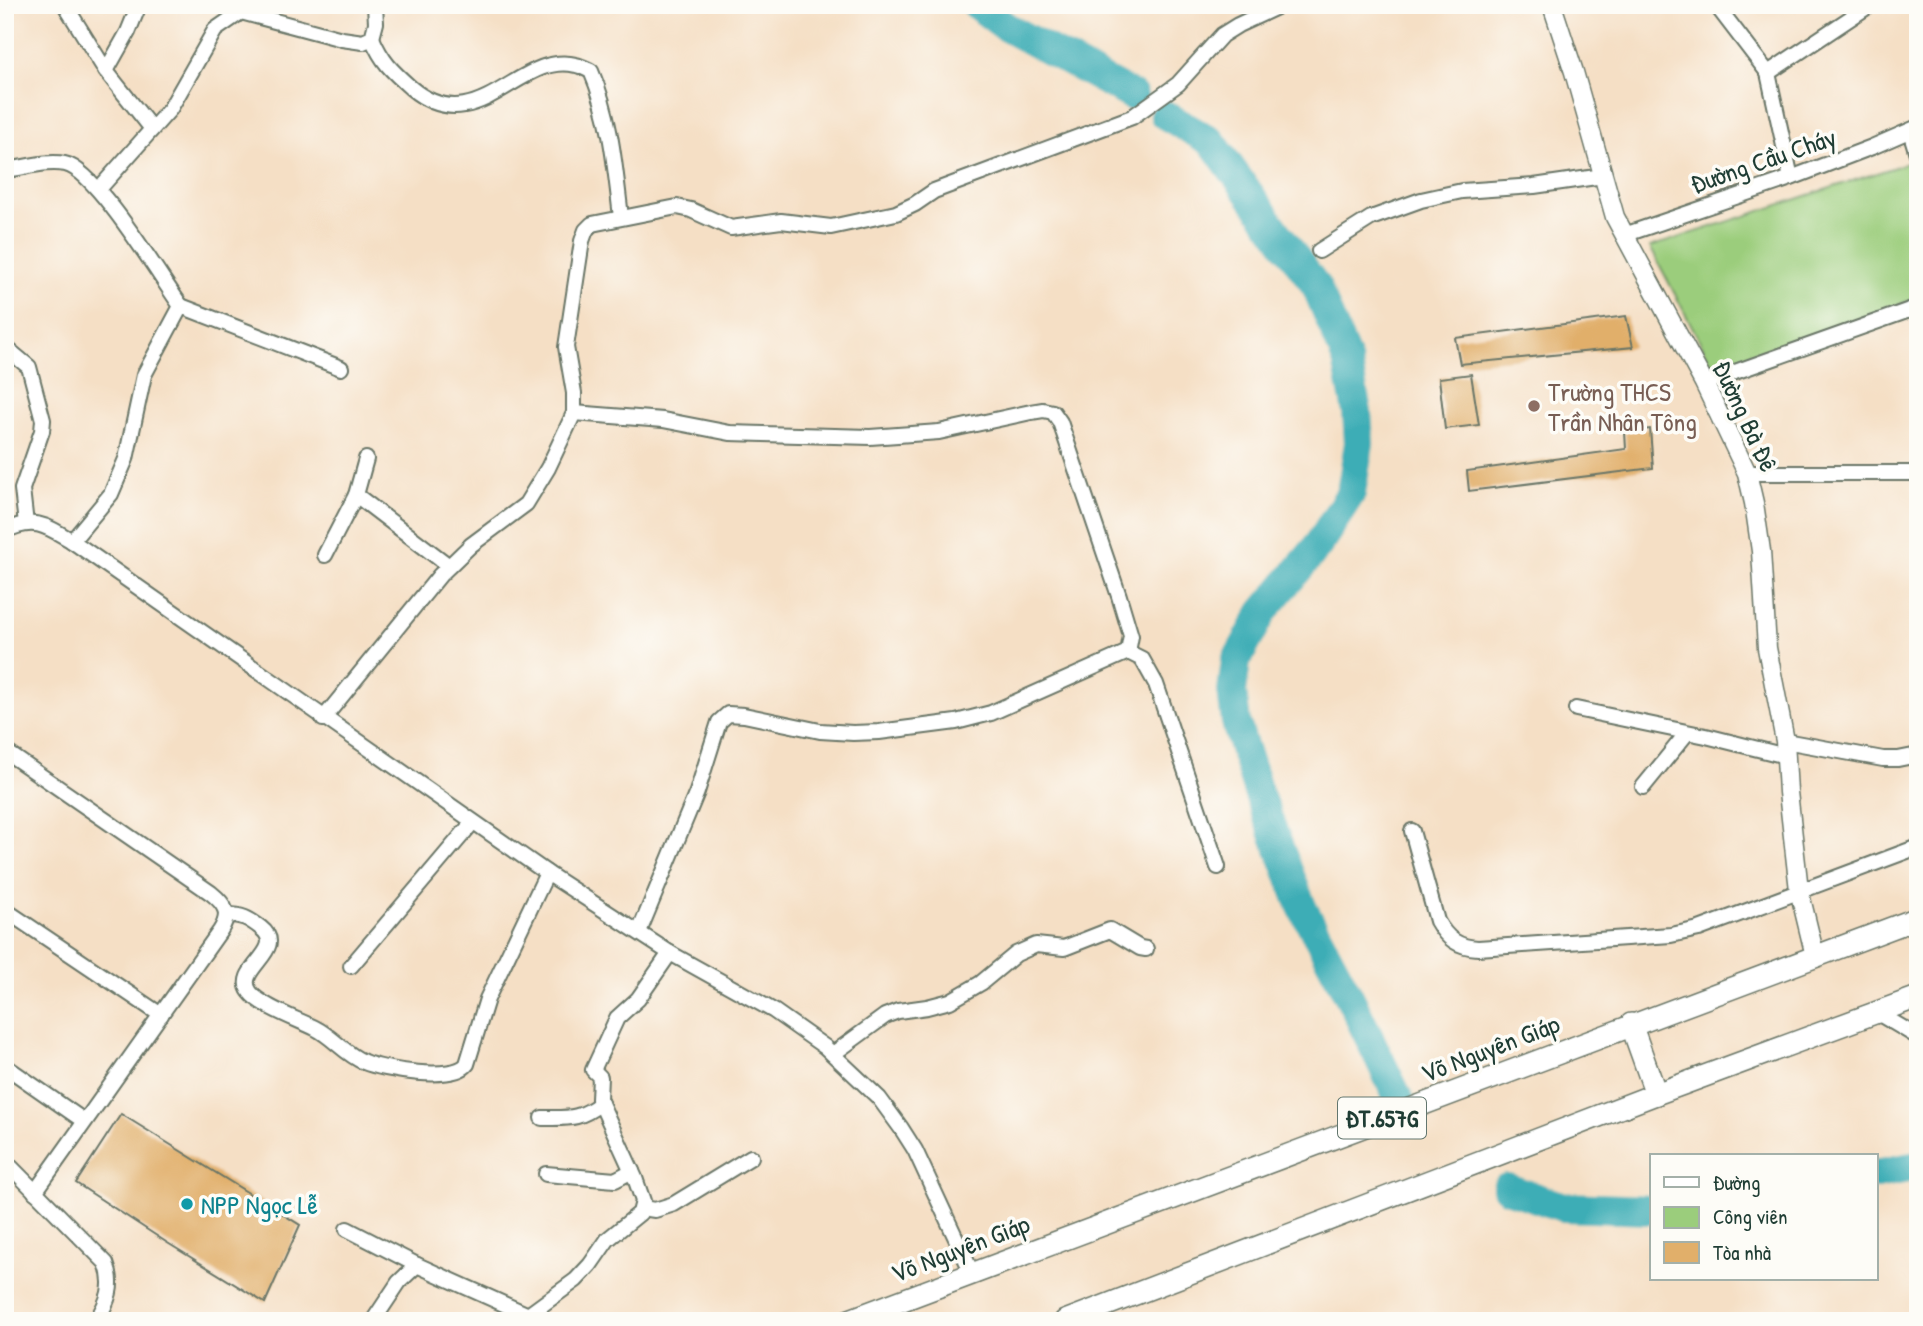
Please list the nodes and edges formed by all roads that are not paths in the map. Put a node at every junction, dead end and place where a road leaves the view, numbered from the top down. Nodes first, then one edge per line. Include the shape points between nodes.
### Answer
1 (65, 5) edge
2 (139, 5) edge
3 (374, 5) edge
4 (1281, 5) edge
5 (1552, 5) edge
6 (1716, 5) edge
7 (1870, 5) edge
8 (372, 38) junction
9 (106, 71) junction
10 (1768, 73) junction
11 (152, 129) junction
12 (1914, 129) edge
13 (1918, 157) edge
14 (5, 170) edge
15 (1603, 176) junction
16 (1791, 177) junction
17 (99, 189) junction
18 (621, 217) junction
19 (1623, 235) junction
20 (1318, 250) dead end
21 (181, 306) junction
22 (1918, 307) edge
23 (5, 347) edge
24 (341, 368) dead end
25 (1704, 383) junction
26 (574, 413) junction
27 (366, 458) dead end
28 (1747, 473) junction
29 (1918, 473) edge
30 (356, 495) junction
31 (26, 524) junction
32 (5, 531) edge
33 (72, 541) junction
34 (325, 555) dead end
35 (449, 566) junction
36 (1128, 652) junction
37 (1576, 709) dead end
38 (323, 719) junction
39 (1687, 733) junction
40 (1786, 749) junction
41 (5, 751) edge
42 (1918, 755) edge
43 (1643, 787) dead end
44 (473, 822) junction
45 (1412, 831) dead end
46 (1918, 847) edge
47 (1218, 867) dead end
48 (547, 873) junction
49 (1799, 890) junction
50 (5, 910) edge
51 (227, 915) junction
52 (1918, 918) edge
53 (639, 932) junction
54 (1146, 949) dead end
55 (670, 953) junction
56 (1815, 956) junction
57 (351, 965) dead end
58 (1918, 997) edge
59 (1876, 1012) junction
60 (161, 1015) junction
61 (1631, 1024) junction
62 (1918, 1037) edge
63 (833, 1055) junction
64 (5, 1066) edge
65 (1656, 1094) junction
66 (601, 1103) junction
67 (542, 1118) dead end
68 (84, 1121) junction
69 (751, 1157) dead end
70 (5, 1161) edge
71 (632, 1171) junction
72 (546, 1174) dead end
73 (35, 1192) junction
74 (642, 1208) junction
75 (347, 1229) dead end
76 (417, 1265) junction
77 (972, 1273) junction
78 (523, 1317) edge
79 (96, 1321) edge
80 (373, 1321) edge
81 (847, 1321) edge
82 (1065, 1321) edge

1 - 9 street
2 - 9 street
3 - 8 street
4 - 18 street via 1222,35 1178,84 1132,117 934,191 896,213 831,227 781,221 730,228 677,207
5 - 15 street, Đường Bà Đê
6 - 10 street
7 - 10 street
8 - 11 street via 363,42 342,39 241,12 215,30 170,109
8 - 18 street via 380,58 398,77 437,103 464,107 480,102 538,70 557,65 574,64 591,71 611,135
9 - 11 street
10 - 16 street
11 - 17 street
12 - 13 street
12 - 16 street, Đường Cầu Cháy
14 - 17 street via 68,164
15 - 19 street, Đường Bà Đê
15 - 20 street via 1462,191 1421,200 1371,218
16 - 19 street, Đường Cầu Cháy
17 - 21 street
18 - 26 street via 592,223 582,241 566,347
19 - 25 street, Đường Bà Đê
21 - 24 street
21 - 33 street via 144,375 126,459 111,494
22 - 25 street
23 - 31 street via 29,367 43,420 22,493
25 - 28 street, Đường Bà Đê
26 - 35 street via 526,504
26 - 36 street via 663,420 730,433 880,437 939,432 1049,410 1060,422 1119,596 1131,636
27 - 30 street
28 - 29 street
28 - 40 street, Đường Bà Đê via 1761,551 1767,648
30 - 34 street
30 - 35 street
31 - 32 street
31 - 33 street via 50,528
33 - 38 street
35 - 38 street
36 - 47 street via 1142,659 1156,684
36 - 53 street via 991,713 956,722 853,733 728,714 719,722 697,792
37 - 39 street
38 - 44 street
39 - 40 street
39 - 43 street
40 - 42 street via 1898,760
40 - 49 street, Đường Bà Đê
41 - 51 street via 211,892 222,901
44 - 48 street
44 - 57 street
45 - 49 street via 1437,921 1447,937 1467,947 1671,934 1725,921
46 - 49 street
48 - 51 street via 487,999 467,1064 444,1074 385,1069 362,1062 323,1033 251,994 248,976 268,948 269,938 246,916
48 - 53 street
49 - 56 street, Đường Bà Đê
50 - 60 street
51 - 60 street
52 - 56 main road, Võ Nguyên Giáp / ĐT.657G
53 - 55 street
54 - 63 street via 1110,930 1064,948 1036,945 950,1001 885,1016
55 - 63 street via 785,1018
55 - 66 street via 638,999 617,1018 605,1041 593,1070 600,1077
56 - 61 main road, Võ Nguyên Giáp / ĐT.657G
58 - 59 main road
59 - 62 street
59 - 65 main road
60 - 68 street
61 - 65 main road
61 - 77 main road, Võ Nguyên Giáp / ĐT.657G
63 - 77 street via 878,1098 901,1128
64 - 68 street
65 - 82 main road
66 - 67 street via 576,1118
66 - 71 street
68 - 73 street
69 - 74 street via 674,1204 655,1210
70 - 73 street
71 - 72 street via 615,1180
71 - 74 street
73 - 79 street via 110,1271 111,1290
74 - 78 street via 608,1239 576,1280
75 - 76 street
76 - 78 street
76 - 80 street via 399,1282
77 - 81 main road, Võ Nguyên Giáp / ĐT.657G

